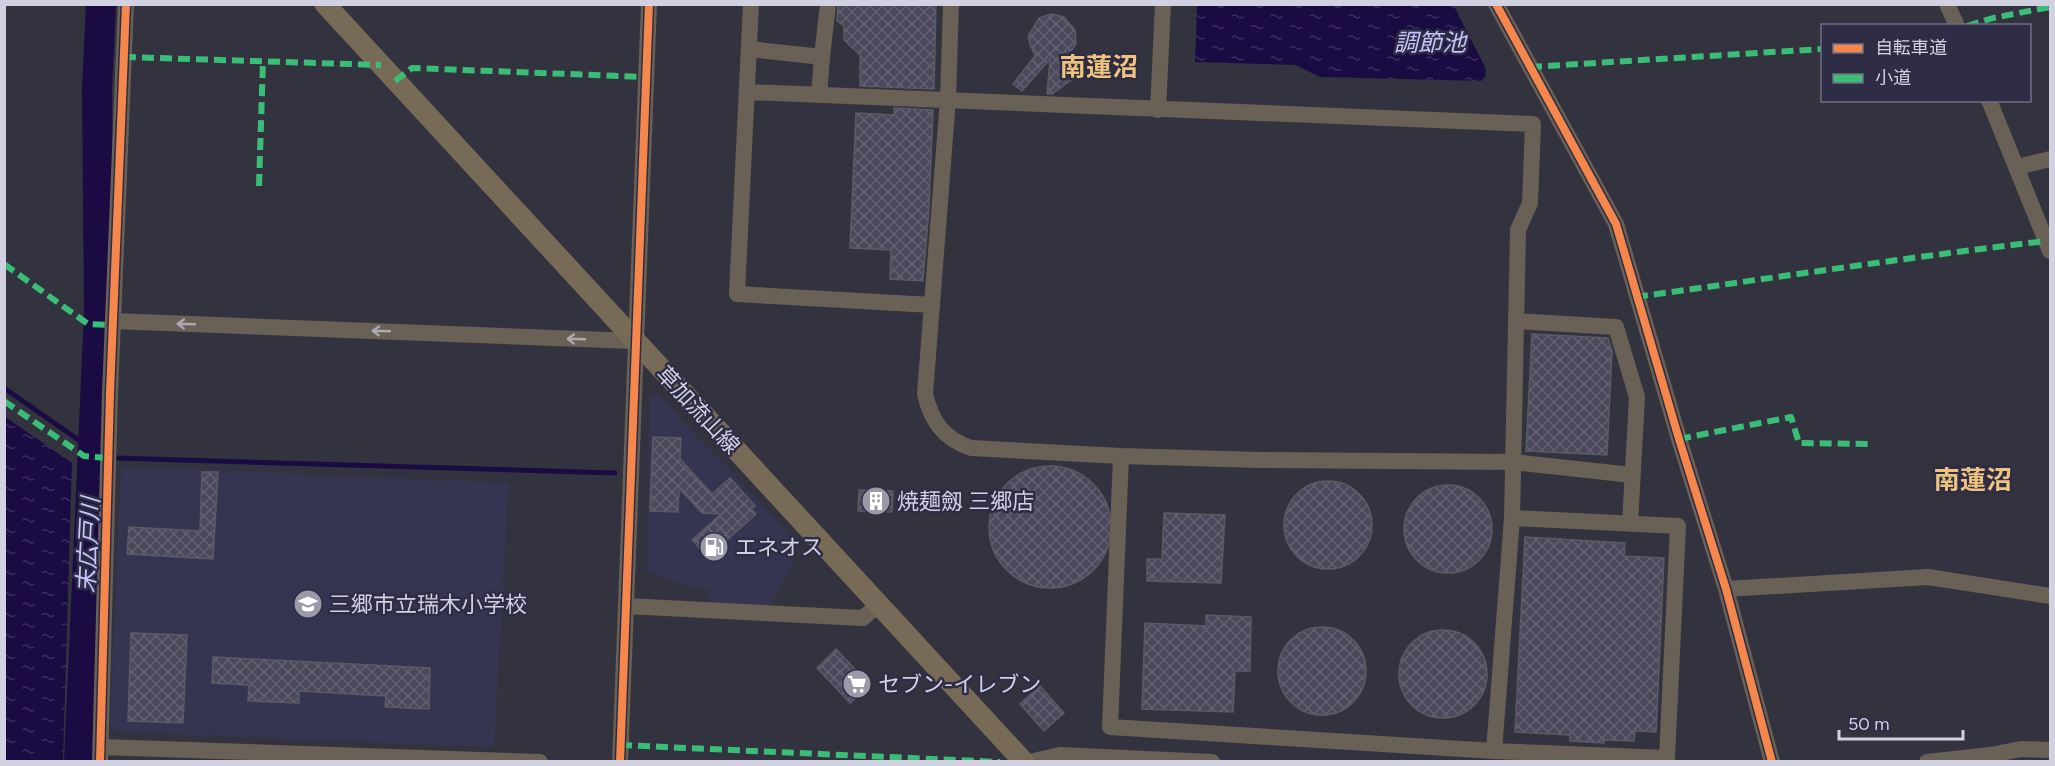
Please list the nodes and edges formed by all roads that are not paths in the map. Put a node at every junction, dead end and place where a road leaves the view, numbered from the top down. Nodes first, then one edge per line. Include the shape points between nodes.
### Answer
1 (126, 4) edge
2 (325, 4) edge
3 (649, 4) edge
4 (752, 4) edge
5 (828, 4) edge
6 (951, 4) edge
7 (1163, 4) edge
8 (1496, 4) edge
9 (1947, 4) edge
10 (1956, 24) edge
11 (749, 49) junction
12 (822, 57) junction
13 (747, 92) junction
14 (819, 95) junction
15 (948, 99) junction
16 (1990, 102) edge
17 (1158, 110) junction
18 (2050, 159) edge
19 (2017, 167) junction
20 (2050, 251) edge
21 (932, 305) junction
22 (113, 321) junction
23 (1516, 321) junction
24 (635, 343) junction
25 (1121, 456) junction
26 (1513, 462) junction
27 (1632, 474) junction
28 (1512, 518) junction
29 (1630, 524) junction
30 (1726, 589) junction
31 (2050, 596) edge
32 (878, 605) junction
33 (626, 606) junction
34 (2050, 750) edge
35 (1494, 751) junction
36 (100, 754) edge
37 (1152, 760) edge
38 (540, 762) edge
39 (620, 762) edge
40 (1024, 762) edge
41 (1029, 762) edge
42 (1212, 762) edge
43 (1772, 762) edge
44 (1927, 762) edge

1 - 22 street
2 - 24 main road, 草加流山線
3 - 24 street
4 - 11 street
5 - 12 street
6 - 15 street
7 - 17 street
8 - 30 street via 1616,224
9 - 10 street
11 - 12 street
11 - 13 street
12 - 14 street
13 - 14 street
13 - 21 street via 737,294
14 - 15 street
15 - 17 street
15 - 21 street
16 - 19 street
17 - 23 street via 1533,124 1530,203 1518,230
18 - 19 street
19 - 20 street
21 - 25 street via 926,393 937,424 959,444 971,448
24 -> 22 street
22 - 36 street
23 - 26 street
23 - 27 street via 1616,327 1637,397
24 - 32 main road, 草加流山線
24 - 33 street
25 - 26 street
25 - 35 street via 1110,727
26 - 27 street
26 - 28 street
27 - 29 street
28 - 29 street
28 - 35 street
29 - 35 street via 1678,526 1667,758
30 - 31 street via 1928,577
30 - 43 street
32 - 33 street via 863,618
32 - 40 main road, 草加流山線
33 - 39 street
34 - 44 street via 2021,748
36 - 38 street
37 - 41 street via 1060,755
37 - 42 street

